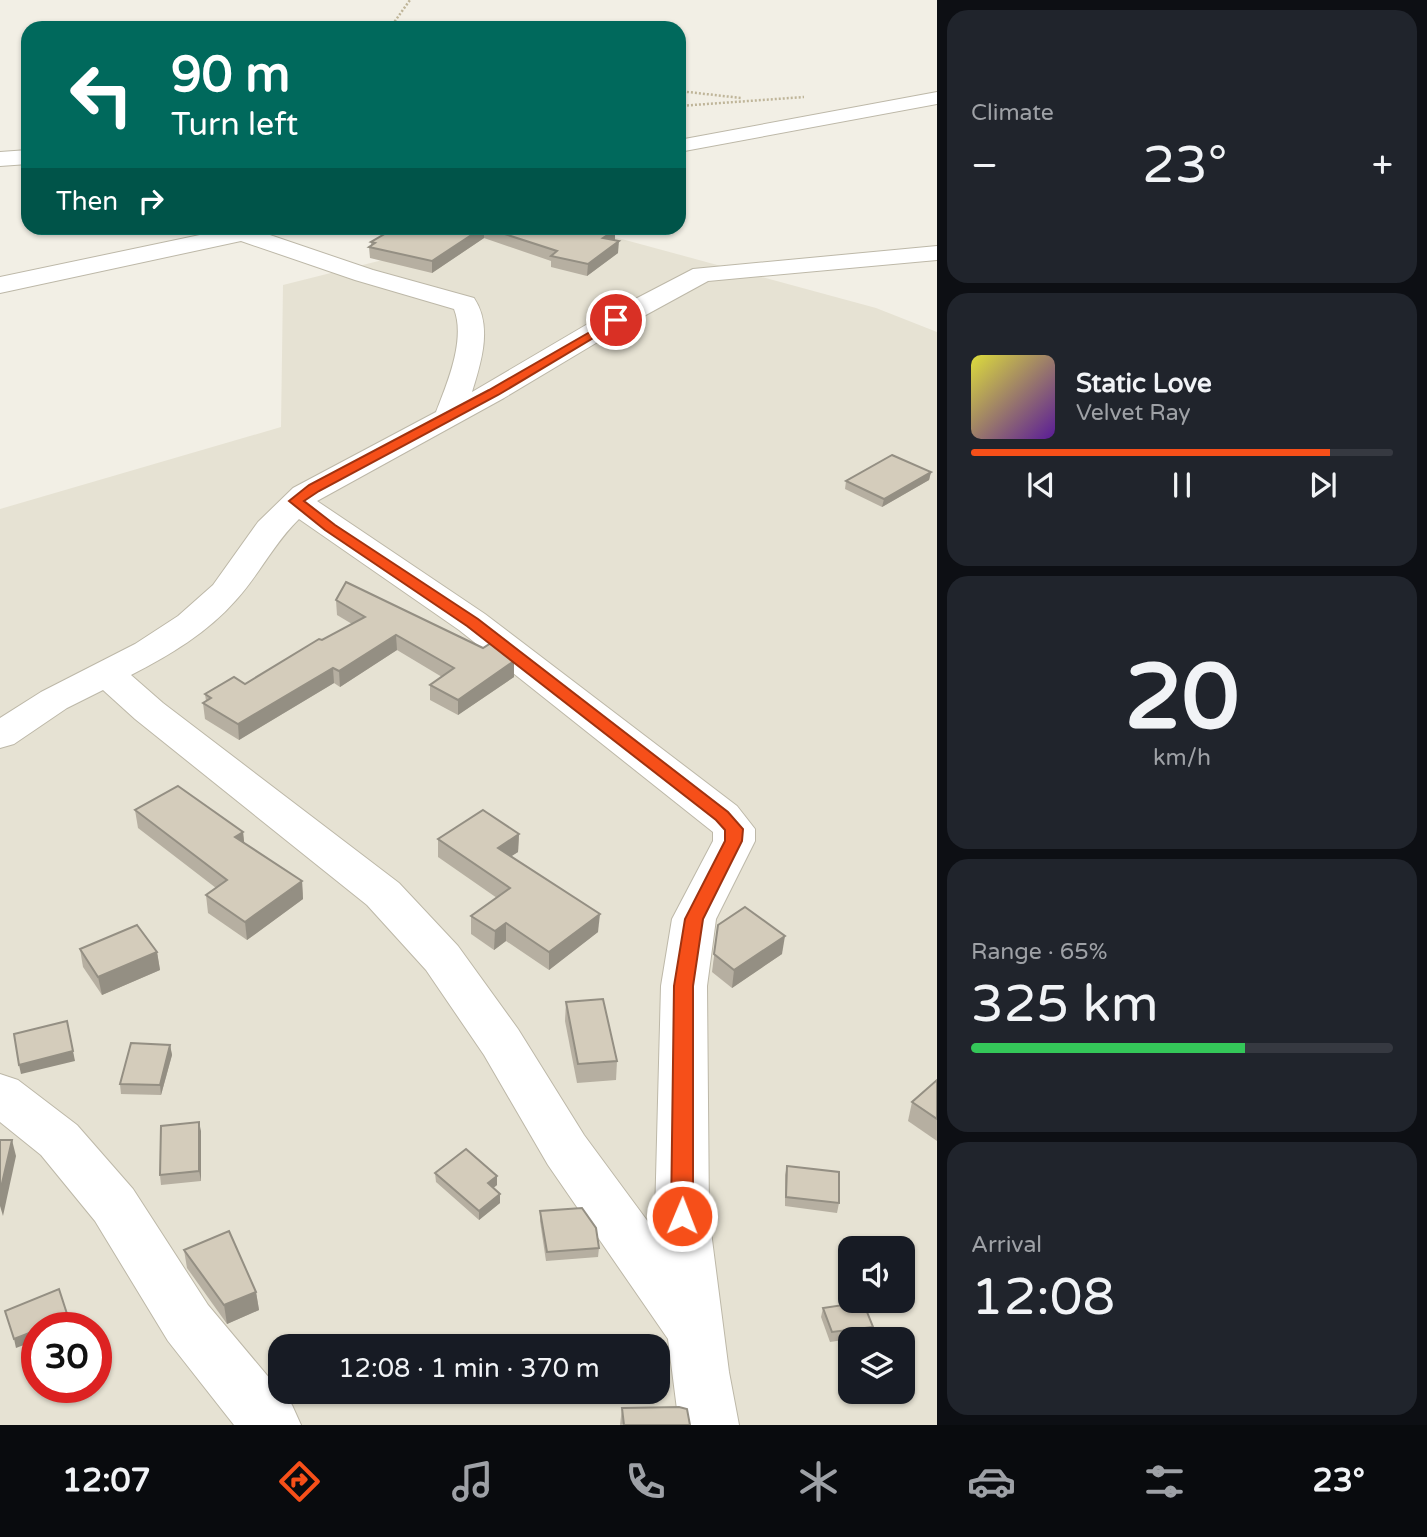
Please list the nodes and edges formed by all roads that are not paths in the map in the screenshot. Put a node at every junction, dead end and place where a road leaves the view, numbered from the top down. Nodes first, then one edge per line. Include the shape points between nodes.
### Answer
1 (937, 98) edge
2 (686, 145) edge
3 (21, 158) edge
4 (0, 159) edge
5 (233, 235) edge
6 (248, 235) edge
7 (937, 253) edge
8 (0, 285) edge
9 (449, 415) junction
10 (296, 501) junction
11 (107, 673) junction
12 (0, 736) edge
13 (0, 1094) edge
14 (696, 1334) junction
15 (271, 1425) edge
16 (709, 1425) edge

1 - 2 street
3 - 4 street
5 - 8 street
6 - 9 street via 465,304 471,319 466,355
7 - 9 street via 702,274
9 - 10 street
10 - 11 street via 210,609 148,652
10 - 14 street via 472,622 734,829 734,841 694,919 684,986 682,1216
11 - 12 street via 54,700
11 - 14 street via 383,894 442,958 501,1042 566,1150
13 - 15 street via 59,1140 114,1205 188,1323
14 - 16 street

